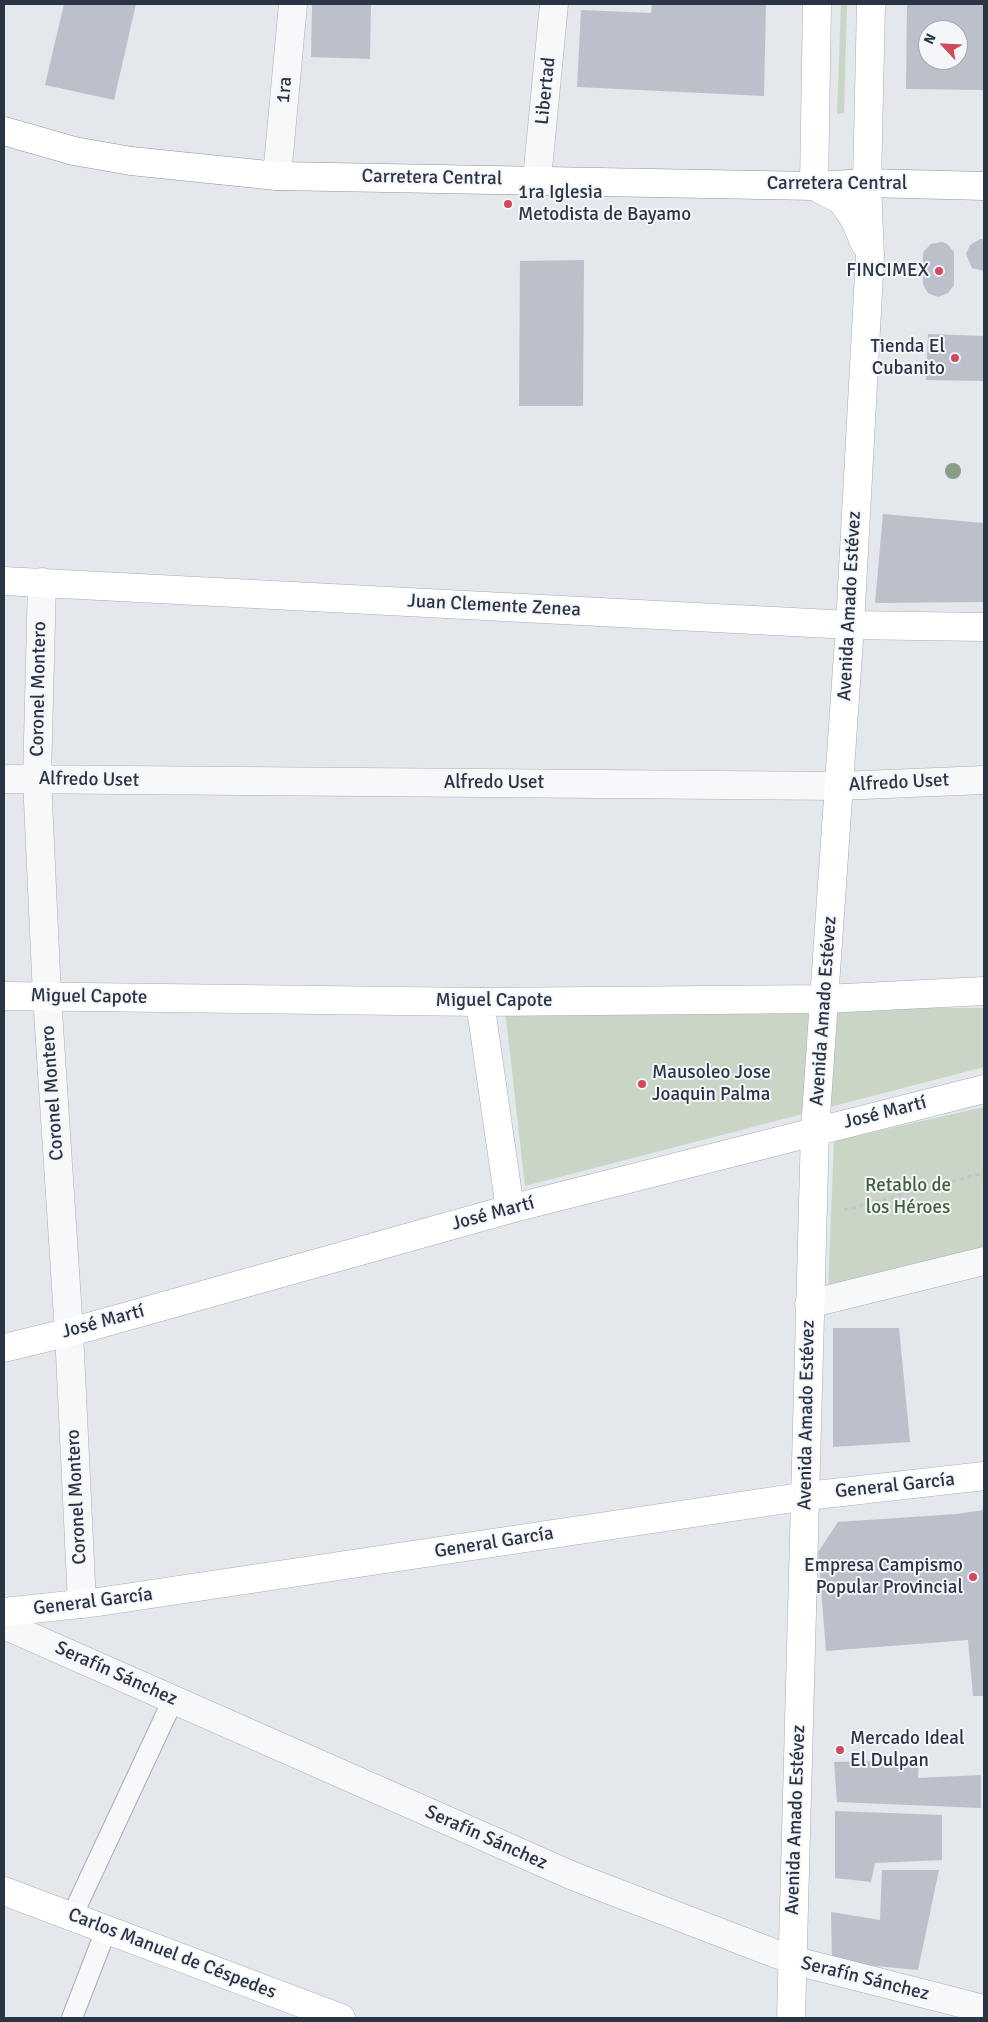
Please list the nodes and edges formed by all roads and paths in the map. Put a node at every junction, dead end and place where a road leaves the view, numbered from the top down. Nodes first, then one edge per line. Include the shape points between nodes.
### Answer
1 (293, 4) edge
2 (554, 4) edge
3 (817, 4) edge
4 (871, 4) edge
5 (4, 130) edge
6 (277, 176) junction
7 (537, 179) junction
8 (867, 183) junction
9 (814, 186) junction
10 (984, 186) edge
11 (870, 255) junction
12 (4, 581) edge
13 (42, 582) junction
14 (850, 625) junction
15 (984, 627) edge
16 (4, 778) edge
17 (37, 779) junction
18 (984, 780) edge
19 (840, 786) junction
20 (984, 991) edge
21 (4, 996) edge
22 (47, 996) junction
23 (825, 999) junction
24 (480, 1002) junction
25 (984, 1088) edge
26 (815, 1130) junction
27 (984, 1173) edge
28 (510, 1209) junction
29 (812, 1218) junction
30 (984, 1261) edge
31 (809, 1304) junction
32 (69, 1332) junction
33 (4, 1348) edge
34 (984, 1476) edge
35 (807, 1496) junction
36 (82, 1604) junction
37 (4, 1612) edge
38 (4, 1624) edge
39 (173, 1700) junction
40 (4, 1891) edge
41 (72, 1916) junction
42 (106, 1930) junction
43 (792, 1960) junction
44 (984, 2009) edge
45 (72, 2018) edge
46 (341, 2018) edge
47 (791, 2018) edge

1 - 6 street, 1ra
2 - 7 street, Libertad
3 - 9 main road
4 - 8 main road, Avenida Amado Estévez
5 - 6 main road, Carretera Central via 74,151 131,161
6 - 7 main road, Carretera Central
7 - 9 main road, Carretera Central
8 - 9 main road, Carretera Central
8 - 10 main road, Carretera Central
8 - 11 main road, Avenida Amado Estévez
9 - 11 main road via 841,200 855,220
11 - 14 main road, Avenida Amado Estévez
12 - 13 main road, Juan Clemente Zenea
13 - 14 main road, Juan Clemente Zenea
13 - 17 street, Coronel Montero
14 - 15 main road, Juan Clemente Zenea
14 - 19 main road, Avenida Amado Estévez
16 - 17 street, Alfredo Uset
17 - 19 street, Alfredo Uset
17 - 22 street, Coronel Montero
18 - 19 street, Alfredo Uset
19 - 23 main road, Avenida Amado Estévez
20 - 23 main road, Miguel Capote
21 - 22 main road, Miguel Capote
22 - 24 main road, Miguel Capote
22 - 32 street, Coronel Montero
23 - 24 main road, Miguel Capote
23 - 26 main road, Avenida Amado Estévez
24 - 28 main road
25 - 26 main road, José Martí
26 - 28 main road, José Martí via 648,1176
26 - 29 main road, Avenida Amado Estévez
27 - 29 path
28 - 32 main road, José Martí
29 - 31 main road, Avenida Amado Estévez
30 - 31 street
31 - 35 main road, Avenida Amado Estévez
32 - 33 main road, José Martí
32 - 36 street, Coronel Montero
34 - 35 main road, General García
35 - 36 main road, General García
35 - 43 main road, Avenida Amado Estévez
36 - 37 main road, General García
38 - 39 street, Serafín Sánchez
39 - 41 lane
39 - 43 street, Serafín Sánchez via 573,1876
40 - 41 main road, Carlos Manuel de Céspedes
41 - 42 main road, Carlos Manuel de Céspedes
42 - 45 lane
42 - 46 main road, Carlos Manuel de Céspedes
43 - 44 street, Serafín Sánchez
43 - 47 main road, Avenida Amado Estévez

